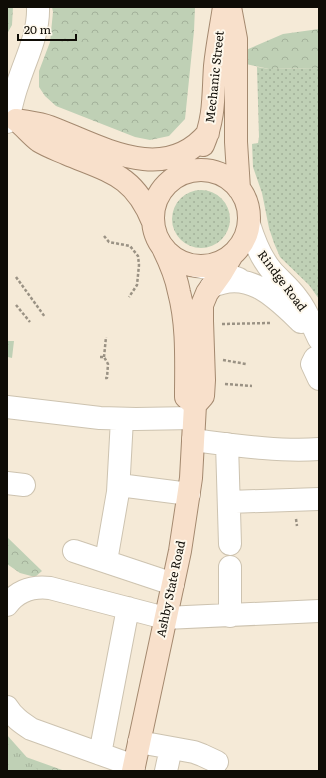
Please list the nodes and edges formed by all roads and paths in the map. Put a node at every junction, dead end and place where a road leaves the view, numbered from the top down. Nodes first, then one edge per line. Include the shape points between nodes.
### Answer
1 (38, 7) edge
2 (224, 7) edge
3 (230, 7) edge
4 (10, 118) edge
5 (208, 133) junction
6 (133, 158) junction
7 (178, 174) junction
8 (239, 189) junction
9 (153, 222) junction
10 (249, 224) junction
11 (104, 236) dead end
12 (163, 248) junction
13 (196, 266) joint
14 (224, 273) junction
15 (16, 277) dead end
16 (129, 297) dead end
17 (16, 305) dead end
18 (45, 317) dead end
19 (30, 322) dead end
20 (271, 323) dead end
21 (216, 324) dead end
22 (106, 337) dead end
23 (319, 344) edge
24 (217, 359) dead end
25 (246, 364) dead end
26 (104, 378) dead end
27 (319, 379) edge
28 (224, 384) dead end
29 (252, 386) dead end
30 (7, 407) edge
31 (195, 411) junction
32 (122, 419) junction
33 (193, 440) junction
34 (227, 444) junction
35 (319, 448) edge
36 (118, 485) junction
37 (188, 494) junction
38 (319, 499) edge
39 (229, 502) junction
40 (230, 544) dead end
41 (74, 551) dead end
42 (106, 562) junction
43 (230, 567) dead end
44 (173, 584) junction
45 (7, 604) edge
46 (128, 608) junction
47 (319, 611) edge
48 (230, 616) junction
49 (166, 618) junction
50 (7, 707) edge
51 (139, 742) junction
52 (171, 748) junction
53 (100, 754) junction
54 (216, 762) dead end
55 (134, 768) edge
56 (166, 771) edge

1 - 4 street via 34,39 15,91
2 - 5 main road, Mechanic Street via 216,52 213,111
3 - 8 main road, Mechanic Street via 236,39 236,142
4 - 6 main road via 48,126 108,151
4 - 9 main road via 40,141 112,172 122,179 140,196
5 - 6 main road via 192,148 175,157
5 - 7 main road, Mechanic Street via 199,153
6 - 7 main road
7 - 8 main road via 207,171 225,177
7 - 9 main road via 165,187 155,203
8 - 10 main road via 247,206
9 - 12 main road via 156,236
10 - 14 main road via 244,241
10 - 23 street, Rindge Road via 263,260 297,297
11 - 16 path via 109,242 130,246 138,256 137,284
12 - 13 main road via 178,260
12 - 31 main road via 175,275 182,304 186,397
13 - 14 street, Rindge Road
14 - 23 street, Rindge Road via 274,297
14 - 31 main road, Ashby State Road via 204,298 202,305 203,396
15 - 18 path
17 - 19 path
20 - 21 path
22 - 26 path via 102,357 108,364 107,378
23 - 27 street via 312,364
24 - 25 path
28 - 29 path
30 - 32 street
31 - 32 street
31 - 33 main road, Ashby State Road
32 - 36 street
33 - 34 street
33 - 37 main road, Ashby State Road
34 - 35 street via 305,450
34 - 39 street
36 - 37 street
36 - 42 street
37 - 44 main road, Ashby State Road
38 - 39 street
39 - 40 street
41 - 42 street
42 - 44 street
43 - 48 street
44 - 49 main road, Ashby State Road
45 - 46 street via 23,590 40,587
46 - 49 street
46 - 53 street
47 - 48 street
48 - 49 street
49 - 51 main road, Ashby State Road
50 - 53 street via 20,722 31,729
51 - 52 street
51 - 55 main road, Ashby State Road
52 - 54 street via 202,754
52 - 56 street
53 - 55 street

